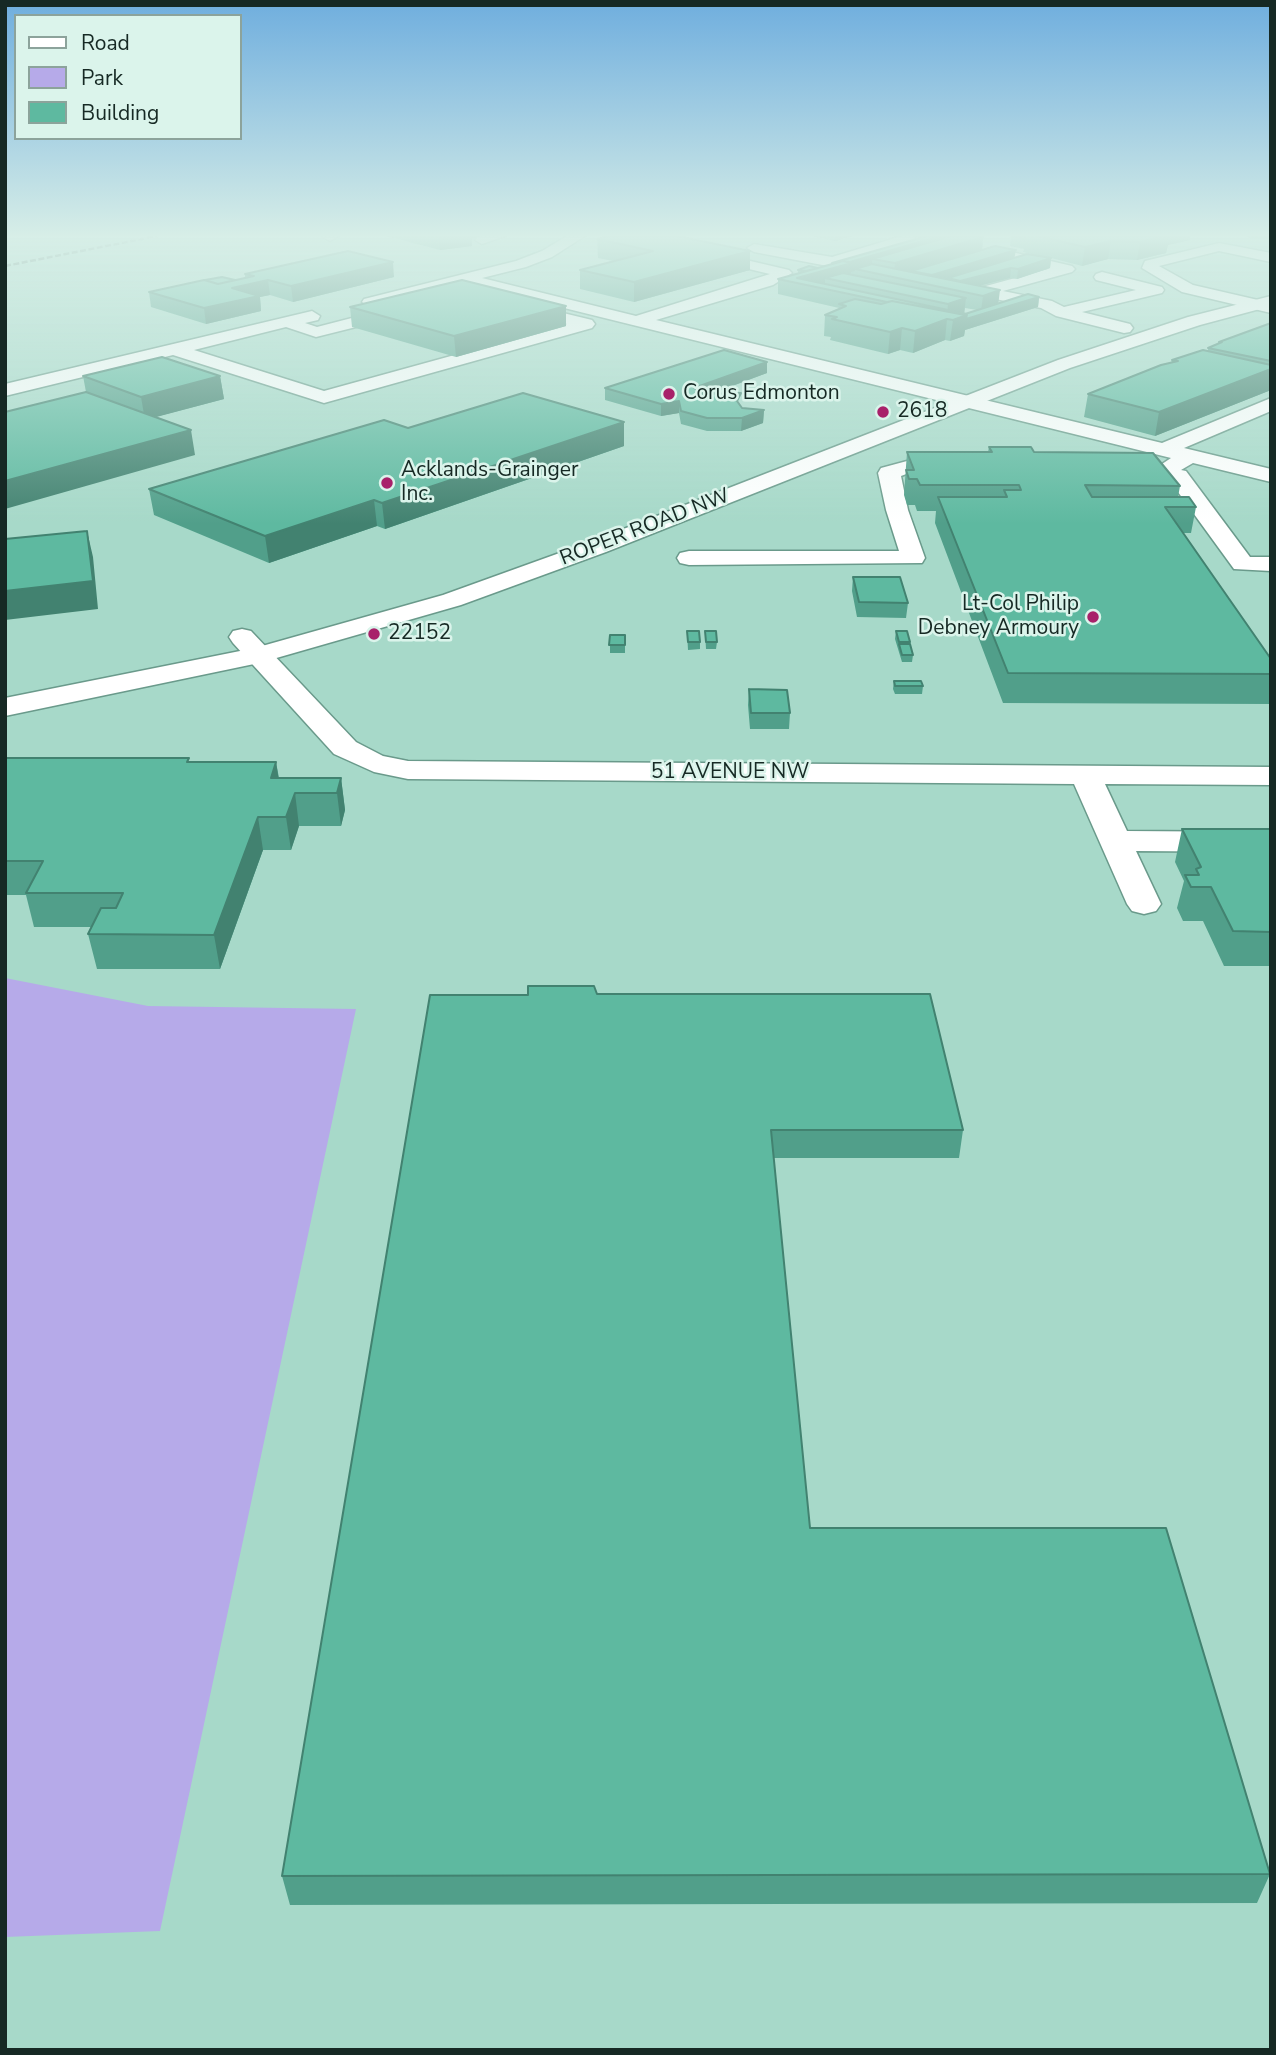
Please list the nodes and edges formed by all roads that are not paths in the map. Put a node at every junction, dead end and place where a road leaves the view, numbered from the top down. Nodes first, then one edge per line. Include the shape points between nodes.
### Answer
1 (245, 332) edge
2 (558, 332) edge
3 (680, 332) edge
4 (1111, 332) edge
5 (1160, 332) edge
6 (173, 349) junction
7 (5, 390) edge
8 (938, 395) junction
9 (964, 402) junction
10 (1271, 404) edge
11 (1271, 456) edge
12 (1164, 460) junction
13 (1219, 464) junction
14 (979, 467) edge
15 (1141, 467) edge
16 (1271, 476) edge
17 (689, 558) dead end
18 (1271, 564) edge
19 (251, 646) junction
20 (5, 685) edge
21 (5, 707) edge
22 (1085, 775) junction
23 (1271, 776) edge
24 (1116, 841) junction
25 (1271, 842) edge
26 (1144, 904) dead end

1 - 6 main road
2 - 6 main road via 324,397
3 - 8 main road
4 - 8 main road, ROPER ROAD NW
5 - 9 main road, ROPER ROAD NW
6 - 7 main road
8 - 9 main road
8 - 19 main road, ROPER ROAD NW via 469,572
9 - 12 main road
9 - 19 main road, ROPER ROAD NW via 507,581 401,616
10 - 12 main road
11 - 13 main road via 1238,454
12 - 13 main road via 1189,457
12 - 15 main road
12 - 18 main road via 1243,564
13 - 16 main road
14 - 17 main road via 907,467 889,473 913,558
19 - 20 main road, ROPER ROAD NW
19 - 21 main road, ROPER ROAD NW
19 - 22 main road, 51 AVENUE NW via 345,748 374,762 408,770
22 - 23 main road, 51 AVENUE NW
22 - 24 main road
24 - 25 main road
24 - 26 main road

